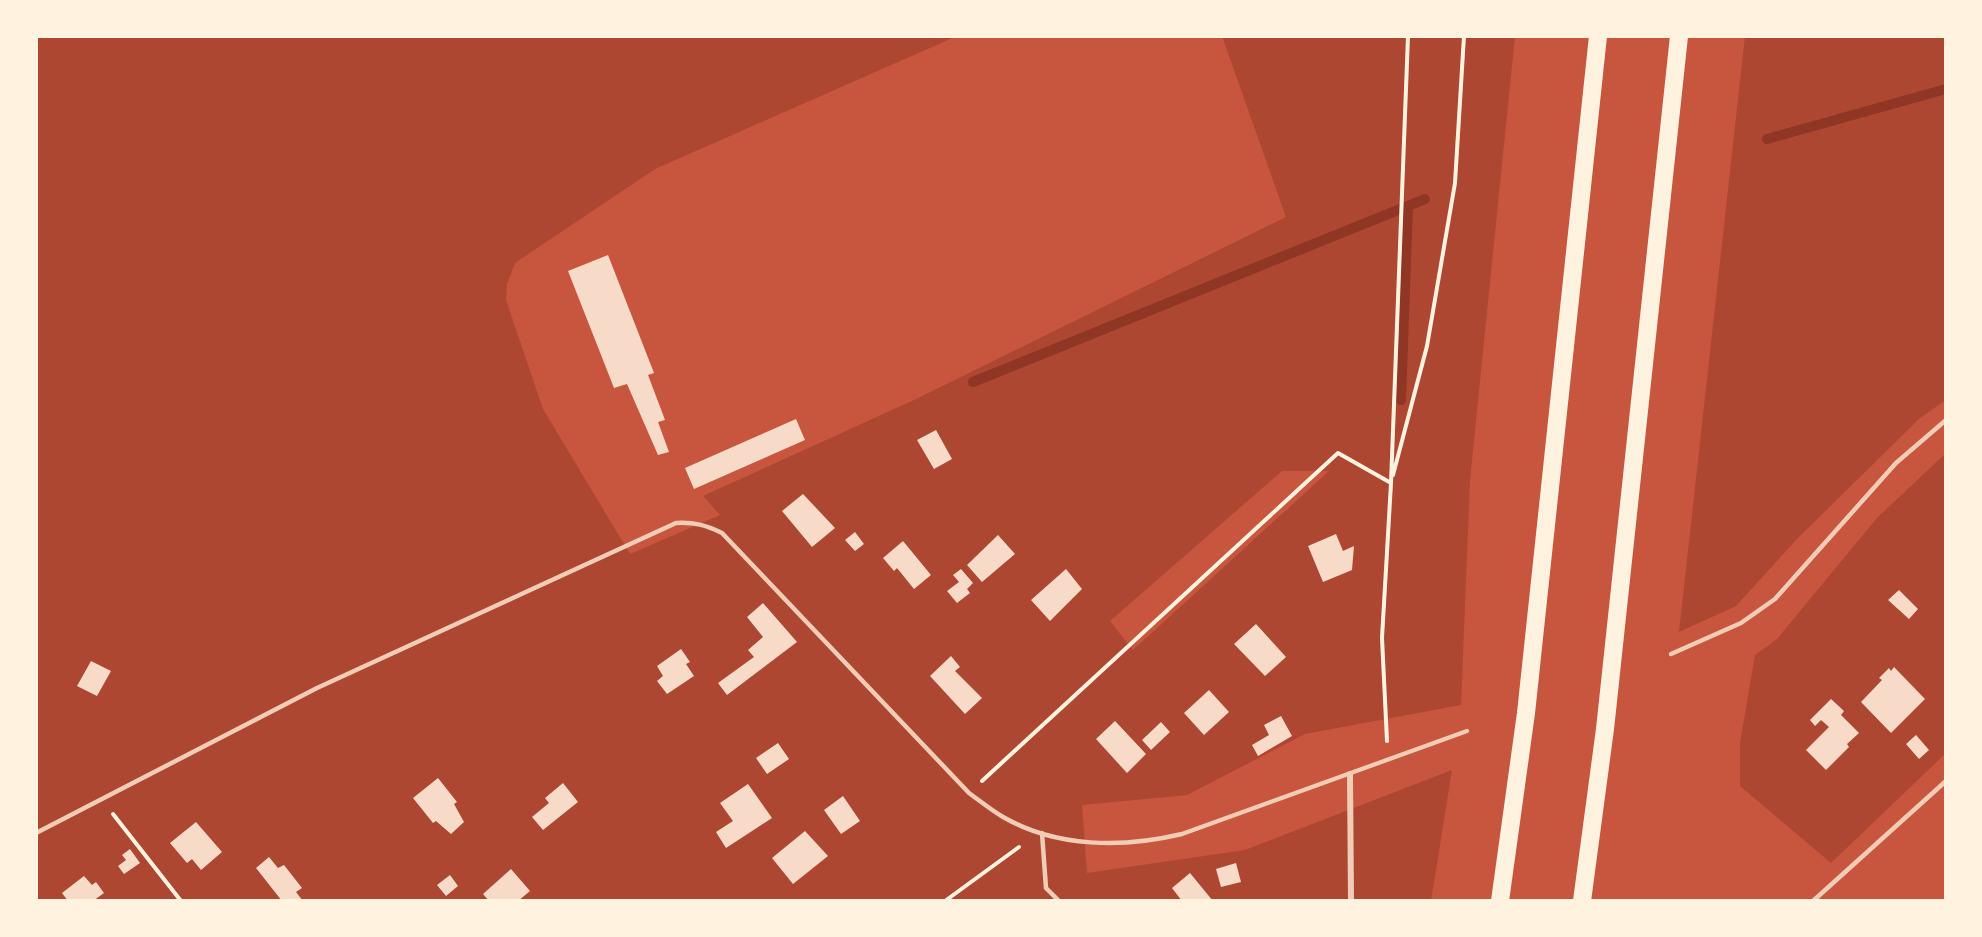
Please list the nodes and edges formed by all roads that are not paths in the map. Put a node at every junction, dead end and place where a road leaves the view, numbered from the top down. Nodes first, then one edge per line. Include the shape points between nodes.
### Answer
1 (1598, 36) edge
2 (1680, 36) edge
3 (1946, 420) edge
4 (1671, 654) dead end
5 (1467, 731) dead end
6 (1350, 774) junction
7 (1946, 781) edge
8 (36, 833) edge
9 (1041, 833) junction
10 (1059, 901) edge
11 (1351, 901) edge
12 (1500, 901) edge
13 (1582, 901) edge
14 (1813, 901) edge

1 - 12 highway via 1526,713
2 - 13 highway via 1606,717
3 - 4 lane via 1896,463 1768,604 1741,623
5 - 6 lane
6 - 9 lane via 1182,834 1154,840 1119,845
6 - 11 street
7 - 14 lane
8 - 9 lane via 317,688 676,523 690,522 722,533 969,793 1004,817
9 - 10 lane via 1046,888

